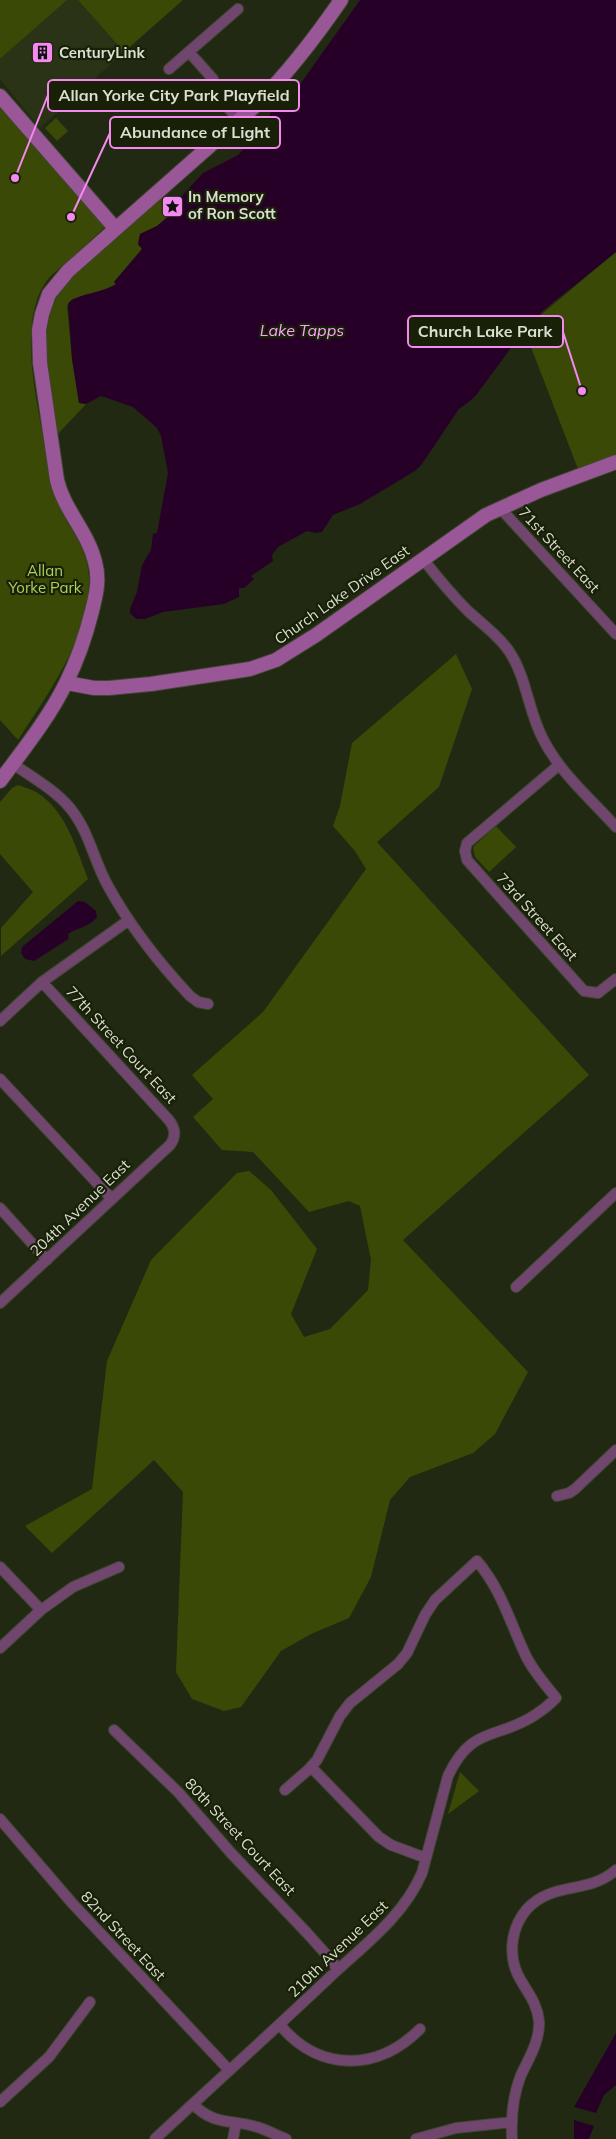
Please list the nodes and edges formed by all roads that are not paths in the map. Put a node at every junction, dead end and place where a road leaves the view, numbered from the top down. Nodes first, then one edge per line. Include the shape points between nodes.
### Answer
1 (341, 0) edge
2 (238, 9) dead end
3 (189, 52) junction
4 (169, 70) dead end
5 (0, 96) edge
6 (239, 120) junction
7 (115, 228) junction
8 (616, 462) edge
9 (500, 508) junction
10 (423, 559) junction
11 (616, 634) edge
12 (67, 683) junction
13 (13, 764) junction
14 (559, 765) junction
15 (0, 781) edge
16 (616, 827) edge
17 (129, 920) junction
18 (616, 979) edge
19 (42, 982) junction
20 (208, 1004) dead end
21 (0, 1021) edge
22 (0, 1079) edge
23 (174, 1131) joint
24 (616, 1193) edge
25 (111, 1198) junction
26 (0, 1208) edge
27 (47, 1260) junction
28 (516, 1287) dead end
29 (0, 1304) edge
30 (616, 1450) edge
31 (558, 1496) dead end
32 (0, 1567) edge
33 (119, 1567) dead end
34 (41, 1610) junction
35 (0, 1648) edge
36 (114, 1730) dead end
37 (311, 1767) junction
38 (285, 1790) dead end
39 (0, 1819) edge
40 (426, 1858) junction
41 (616, 1870) edge
42 (337, 1970) junction
43 (90, 2002) dead end
44 (280, 2025) junction
45 (420, 2029) dead end
46 (229, 2070) junction
47 (0, 2102) edge
48 (193, 2104) junction
49 (512, 2122) junction
50 (236, 2123) junction
51 (155, 2139) edge
52 (233, 2139) edge
53 (286, 2139) edge
54 (416, 2139) edge
55 (512, 2139) edge

1 - 6 street via 291,68
2 - 3 street
3 - 4 street
3 - 6 street via 212,79 217,95
5 - 7 street
6 - 7 street
7 - 12 street via 54,286 45,303 39,330 40,363 58,485 89,544 97,575 97,590 88,626
8 - 9 street, Church Lake Drive East
9 - 10 street, Church Lake Drive East
9 - 11 street, 71st Street East
10 - 12 street, Church Lake Drive East via 289,653 262,666 109,688
10 - 14 street via 468,611 509,651 524,681 542,738
12 - 13 street
13 - 15 street
13 - 17 street via 71,808 107,885
14 - 16 street
14 - 18 street, 73rd Street East via 472,838 465,853 472,868 584,992 593,994 603,990
17 - 19 street
17 - 20 street via 164,968 190,996
19 - 21 street
19 - 23 street, 77th Street Court East via 168,1119
22 - 25 street
23 - 25 street, 204th Avenue East via 170,1145
24 - 28 street
25 - 27 street, 204th Avenue East
26 - 27 street
27 - 29 street, 204th Avenue East
30 - 31 street via 575,1489
32 - 34 street
33 - 34 street via 73,1587
34 - 35 street
36 - 42 street, 80th Street Court East via 179,1793 314,1940
37 - 38 street
37 - 40 street via 379,1837
37 - 40 street, 210th Avenue East via 350,1702 398,1664 435,1600 477,1561 502,1598 533,1669 556,1698 534,1715 481,1736 461,1754 448,1776
39 - 46 street, 82nd Street East via 72,1903
40 - 42 street, 210th Avenue East via 416,1887 398,1913
41 - 49 street via 590,1885 544,1896 526,1910 516,1926 512,1945 514,1965 536,2004 539,2024 536,2042 518,2084
42 - 44 street, 210th Avenue East
43 - 47 street via 49,2057
44 - 45 street via 308,2050 344,2061 390,2052
44 - 46 street, 210th Avenue East
46 - 48 street, 210th Avenue East
48 - 50 street via 216,2120
48 - 51 street, 210th Avenue East
49 - 54 street via 456,2128
49 - 55 street
50 - 52 street
50 - 53 street via 258,2127

